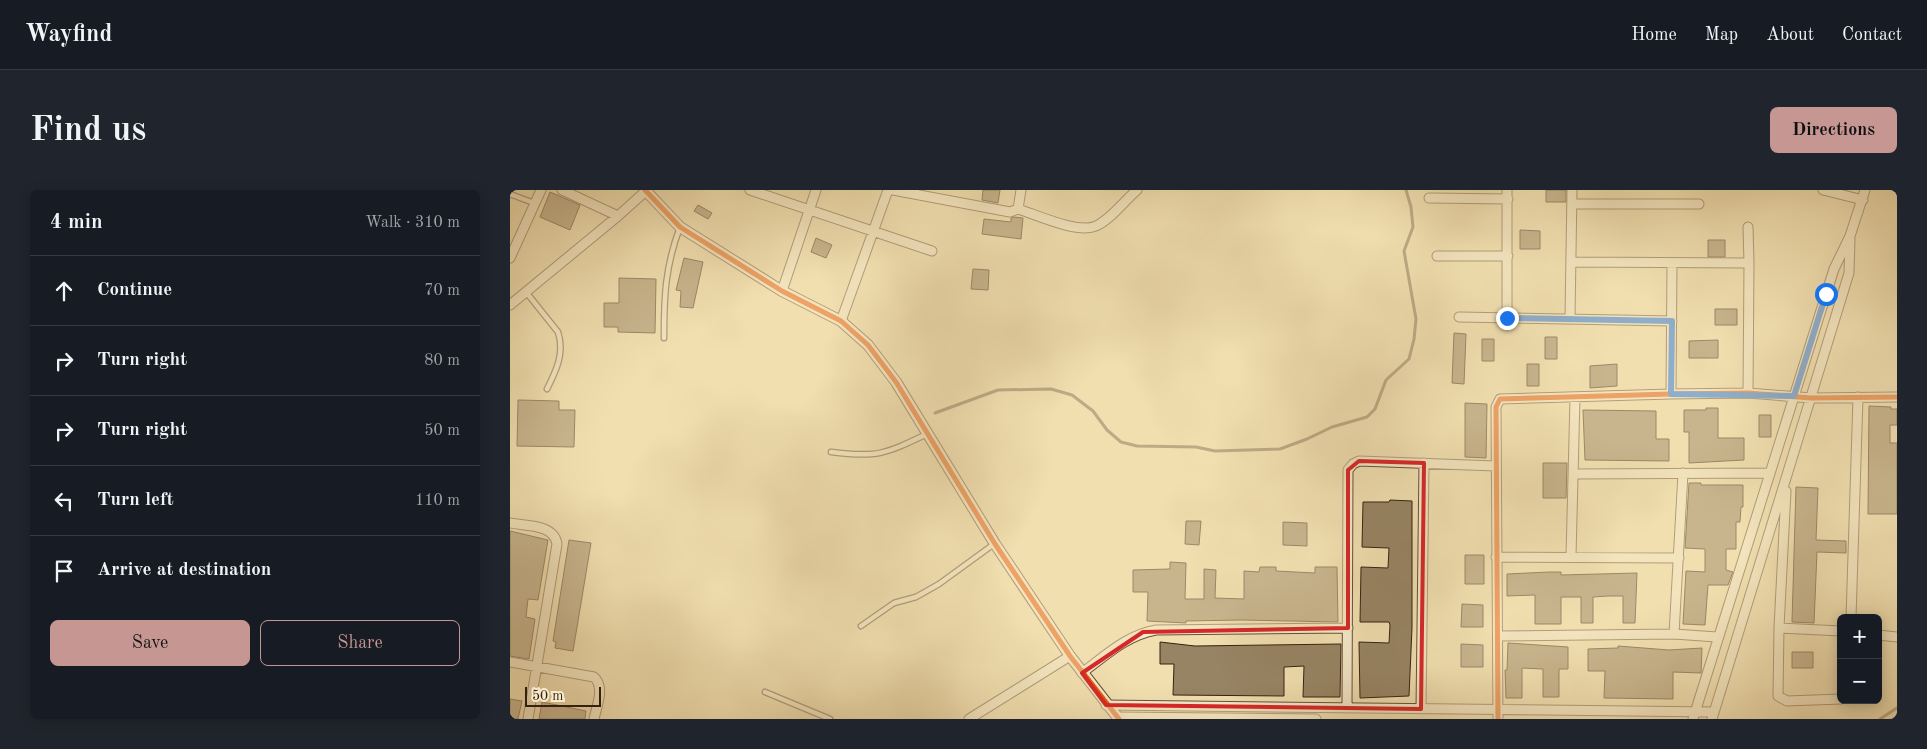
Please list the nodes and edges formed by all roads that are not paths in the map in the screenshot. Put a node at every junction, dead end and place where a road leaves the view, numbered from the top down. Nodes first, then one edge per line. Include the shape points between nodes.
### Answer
1 (541, 190) edge
2 (562, 190) edge
3 (750, 190) edge
4 (816, 190) edge
5 (888, 190) edge
6 (892, 190) edge
7 (1021, 190) edge
8 (1137, 190) edge
9 (1572, 190) edge
10 (1823, 190) edge
11 (1865, 190) edge
12 (646, 191) edge
13 (510, 194) edge
14 (1508, 194) edge
15 (1429, 198) dead end
16 (1863, 200) junction
17 (534, 203) junction
18 (1572, 204) junction
19 (1700, 204) dead end
20 (1018, 209) junction
21 (809, 211) junction
22 (618, 216) junction
23 (1748, 227) dead end
24 (680, 228) junction
25 (873, 232) junction
26 (1850, 236) junction
27 (932, 251) dead end
28 (1438, 256) dead end
29 (1508, 256) junction
30 (510, 258) edge
31 (1571, 262) junction
32 (1672, 262) junction
33 (1749, 263) junction
34 (782, 291) junction
35 (526, 292) junction
36 (1826, 294) junction
37 (1841, 299) junction
38 (510, 304) edge
39 (1459, 317) dead end
40 (1507, 318) junction
41 (1570, 318) junction
42 (841, 321) junction
43 (1672, 321) junction
44 (664, 338) dead end
45 (548, 389) dead end
46 (1671, 394) junction
47 (1748, 394) junction
48 (1794, 396) junction
49 (1575, 397) junction
50 (1858, 397) junction
51 (1897, 397) edge
52 (1811, 398) junction
53 (928, 434) junction
54 (831, 452) dead end
55 (1424, 462) junction
56 (1496, 466) junction
57 (1683, 473) junction
58 (1769, 473) junction
59 (1573, 474) junction
60 (1787, 476) junction
61 (510, 523) edge
62 (995, 544) junction
63 (1496, 557) junction
64 (1571, 557) junction
65 (1679, 558) junction
66 (1851, 614) edge
67 (861, 626) dead end
68 (1348, 628) junction
69 (1778, 628) junction
70 (1837, 631) edge
71 (1674, 634) junction
72 (1882, 635) edge
73 (1499, 636) junction
74 (1717, 637) junction
75 (1897, 637) edge
76 (1070, 656) junction
77 (510, 662) edge
78 (537, 666) junction
79 (1082, 673) junction
80 (765, 692) dead end
81 (1837, 699) edge
82 (1106, 705) junction
83 (1292, 707) junction
84 (1346, 708) junction
85 (1421, 709) junction
86 (1499, 709) junction
87 (1564, 714) edge
88 (1694, 715) edge
89 (1713, 716) edge
90 (1118, 718) edge
91 (528, 719) edge
92 (594, 719) edge
93 (830, 719) edge
94 (969, 719) edge
95 (1291, 719) edge
96 (1316, 719) edge
97 (1498, 719) edge

1 - 17 street
2 - 22 street
3 - 21 street
4 - 21 street
5 - 25 street
6 - 20 street via 1010,212
7 - 20 street
8 - 20 street via 1105,220 1090,228 1075,228
9 - 18 street
10 - 16 street
11 - 16 street
12 - 22 street
12 - 24 street
13 - 17 lane
14 - 15 street
14 - 29 street
16 - 26 street
17 - 30 street
18 - 19 street
18 - 31 street
21 - 25 street
21 - 34 street
22 - 35 street
23 - 33 street
24 - 34 street
24 - 44 lane via 665,276
25 - 27 street
25 - 42 street
26 - 36 street
26 - 37 street via 1849,273
28 - 29 street
29 - 40 street
31 - 32 street
31 - 41 street
32 - 33 street
32 - 43 street
33 - 47 street
34 - 42 street
35 - 38 street
35 - 45 lane via 560,339 558,367
36 - 37 street
36 - 48 street
37 - 52 street
39 - 40 street
40 - 41 street
41 - 43 street
42 - 53 street via 868,344
43 - 46 street
46 - 47 street
46 - 49 street
47 - 48 street
48 - 52 street
48 - 58 street
49 - 56 street via 1500,399 1496,406
49 - 59 street
50 - 51 street
50 - 52 street
50 - 66 street
52 - 60 street
53 - 54 lane via 885,454 860,456
53 - 62 street
55 - 56 street
55 - 68 street via 1359,461 1348,470
55 - 85 street
56 - 63 street
57 - 58 street
57 - 59 street
57 - 65 street
58 - 74 street
59 - 64 street
60 - 69 street
60 - 89 street
61 - 78 street via 547,530 556,538
62 - 67 lane via 939,584 916,597 894,603
62 - 76 street
63 - 64 street
63 - 73 street
64 - 65 street
65 - 71 street
68 - 79 street via 1150,631 1129,638
68 - 84 street
69 - 70 street
69 - 81 street via 1778,696 1787,701
71 - 73 street
71 - 74 street
72 - 75 street
73 - 86 street
74 - 88 street
76 - 79 street
76 - 94 street
77 - 78 street
78 - 91 street
78 - 92 street via 594,677 600,682
79 - 82 street
80 - 93 lane
82 - 83 street
82 - 90 street
83 - 84 street
83 - 95 street
84 - 85 street
85 - 86 street
86 - 87 street
86 - 97 street
87 - 88 street
88 - 89 street
90 - 95 street
95 - 96 street

